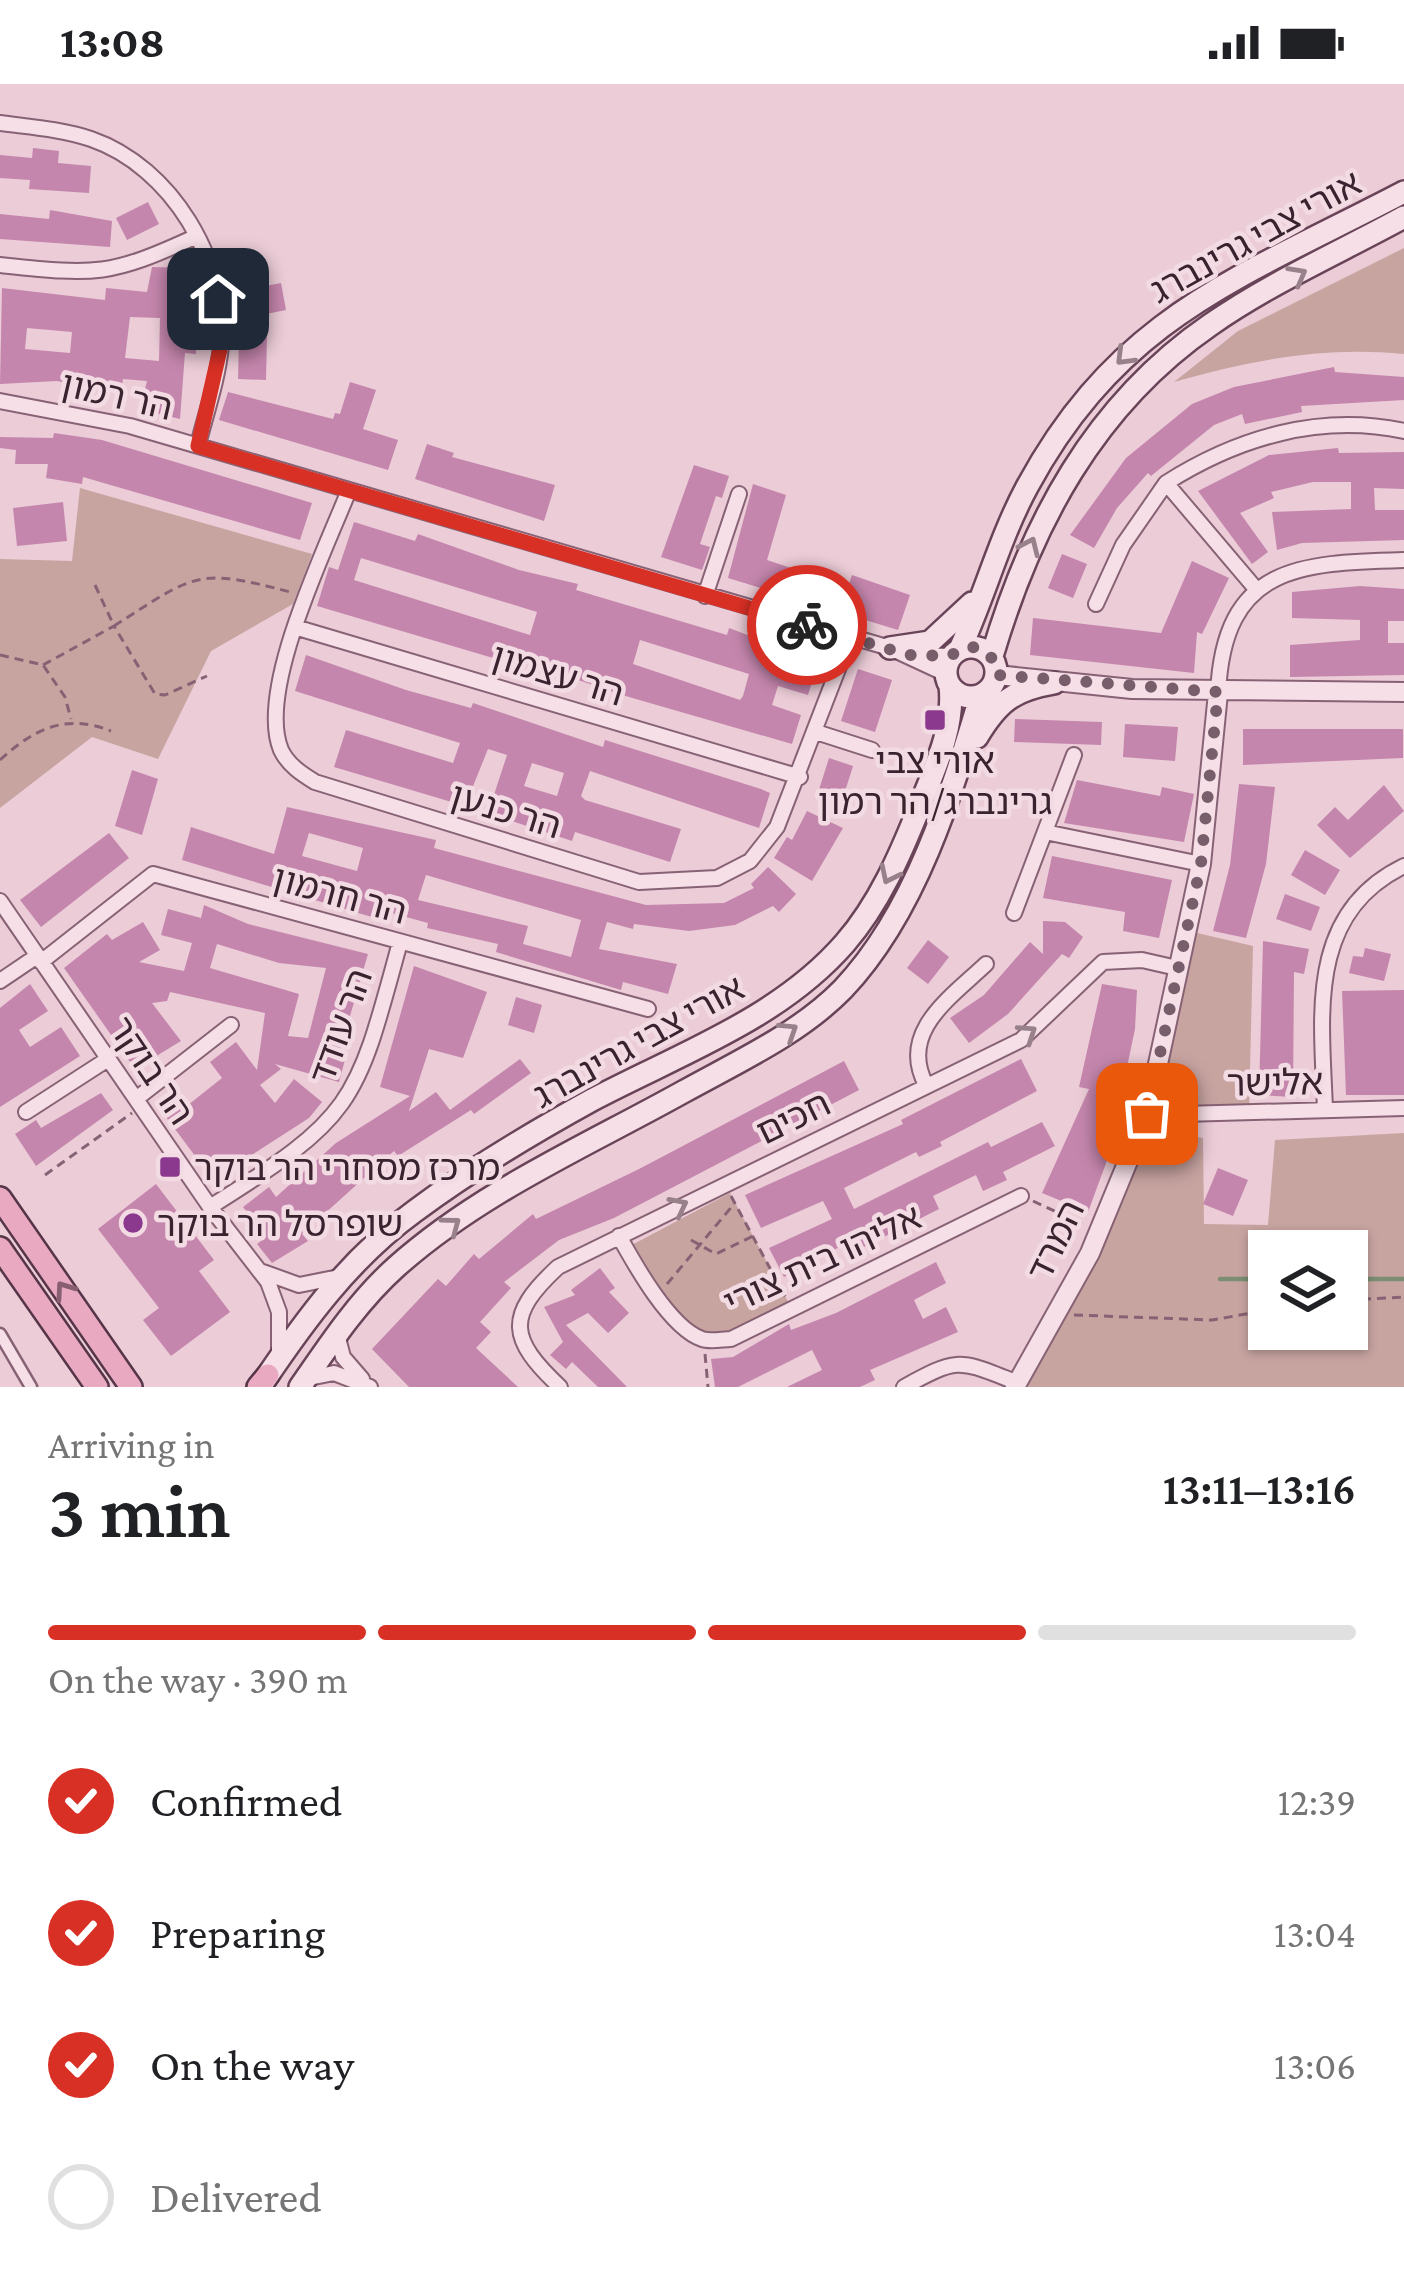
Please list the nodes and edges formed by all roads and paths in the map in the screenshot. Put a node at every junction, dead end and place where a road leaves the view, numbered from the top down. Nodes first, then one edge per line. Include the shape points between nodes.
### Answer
1 (0, 123) edge
2 (1404, 192) edge
3 (1404, 217) edge
4 (197, 236) junction
5 (0, 265) edge
6 (0, 401) edge
7 (1404, 431) edge
8 (198, 446) junction
9 (1166, 484) junction
10 (349, 490) junction
11 (739, 494) dead end
12 (1404, 560) edge
13 (94, 585) dead end
14 (1256, 589) junction
15 (980, 594) junction
16 (705, 596) junction
17 (308, 597) junction
18 (1096, 604) dead end
19 (114, 626) junction
20 (298, 628) junction
21 (850, 638) junction
22 (900, 652) junction
23 (0, 655) edge
24 (43, 665) junction
25 (952, 666) junction
26 (994, 666) junction
27 (207, 676) dead end
28 (1054, 683) junction
29 (1218, 692) junction
30 (1404, 692) edge
31 (981, 695) junction
32 (71, 722) junction
33 (111, 731) dead end
34 (816, 732) junction
35 (872, 750) dead end
36 (1074, 755) dead end
37 (0, 760) edge
38 (961, 763) junction
39 (800, 777) junction
40 (1045, 832) junction
41 (1201, 864) junction
42 (1404, 866) edge
43 (0, 901) edge
44 (1014, 913) dead end
45 (400, 942) junction
46 (39, 958) junction
47 (986, 964) dead end
48 (1177, 968) junction
49 (0, 981) edge
50 (648, 1009) dead end
51 (231, 1025) dead end
52 (108, 1059) junction
53 (926, 1085) junction
54 (138, 1103) junction
55 (1404, 1108) edge
56 (1324, 1110) junction
57 (26, 1112) dead end
58 (1147, 1114) junction
59 (45, 1175) dead end
60 (724, 1184) junction
61 (1021, 1196) joint
62 (0, 1198) edge
63 (735, 1202) junction
64 (209, 1207) junction
65 (1099, 1231) junction
66 (619, 1236) junction
67 (753, 1236) junction
68 (691, 1240) dead end
69 (701, 1245) junction
70 (0, 1248) edge
71 (259, 1270) junction
72 (343, 1275) junction
73 (656, 1295) junction
74 (1404, 1297) edge
75 (1368, 1299) edge
76 (793, 1311) junction
77 (1248, 1314) edge
78 (1054, 1315) junction
79 (0, 1334) edge
80 (337, 1334) junction
81 (704, 1340) junction
82 (266, 1377) edge
83 (303, 1384) edge
84 (131, 1385) edge
85 (1017, 1385) edge
86 (31, 1387) edge
87 (97, 1387) edge
88 (370, 1387) edge
89 (560, 1387) edge
90 (708, 1387) edge
91 (904, 1387) edge

1 - 4 street via 120,152 153,178
2 -> 15 main road, אורי צבי גרינברג via 1196,298 1132,349 1077,409 1028,484
26 -> 3 main road, אורי צבי גרינברג via 1013,583 1057,491 1142,382 1212,323
4 - 5 street via 112,271
4 - 8 street via 213,272 221,345
6 - 8 street, הר רמון
7 - 9 street via 1283,431 1209,456
8 - 10 street, הר רמון
9 - 14 street
9 - 18 street
10 - 16 street, הר רמון
10 - 17 street, הר כנען
11 - 16 street
12 - 14 street via 1295,568
13 - 19 path
14 - 29 street via 1233,621
15 - 22 main road via 930,642
15 - 25 main road, אורי צבי גרינברג
16 - 21 street, הר רמון
17 - 19 path via 228,577 196,578
17 - 20 street, הר כנען
19 - 24 path
19 - 27 path via 154,694
20 - 39 street, הר עצמון
20 - 39 street, הר כנען via 276,725 294,769 639,882 717,878 750,861
21 - 22 street, הר רמון
21 - 34 street, הר כנען
22 - 25 street, הר רמון
23 - 24 path
24 - 32 path
25 - 26 main road via 974,646
25 - 31 main road via 964,696
25 -> 72 main road, אורי צבי גרינברג via 937,763 880,895 845,944 757,1016 590,1102 428,1202
26 - 28 street
26 - 31 main road
28 - 29 street
28 - 38 main road via 1004,698
29 - 30 street
29 - 41 street, המרד
31 - 38 main road, אורי צבי גרינברג
32 - 33 path
32 - 37 path via 26,736
34 - 35 street
34 - 39 street, הר כנען
36 - 40 street
80 -> 38 main road, אורי צבי גרינברג via 396,1267 487,1199 776,1040 844,988 892,923
40 - 41 street
40 - 44 street
41 - 48 street, המרד
42 - 56 street via 1375,883 1330,944 1321,995
43 - 46 street, הר בוקר
45 - 46 street, הר חרמון via 153,874
45 - 50 street, הר חרמון
45 - 64 street, הר עודד via 370,1052 340,1113 296,1153
46 - 49 street
46 - 52 street, הר בוקר
47 - 53 street via 919,1036
53 -> 48 street, חכים via 1031,1032 1102,962
48 - 58 street, המרד
51 - 54 street
52 - 54 street, הר בוקר
52 - 57 street
53 - 60 street, חכים
54 - 59 path
54 - 64 street, הר בוקר
55 - 56 street, אלישר
56 - 58 street, אלישר
58 - 65 street, המרד
60 - 63 path
66 -> 60 street, חכים
61 - 65 path
61 - 76 street, אליהו בית צורי
84 -> 62 main road
63 - 67 path
63 - 69 path
64 - 71 street, הר בוקר
65 - 78 street, המרד
66 - 73 street, אליהו בית צורי
66 - 89 street, חכים via 558,1267 523,1306 524,1349
67 - 69 path via 716,1254
67 - 76 path
68 - 69 path
69 - 73 path
70 - 87 main road
71 - 72 street via 299,1285
71 - 82 street, הר בוקר via 279,1312
72 - 82 main road, אורי צבי גרינברג
73 - 81 street, אליהו בית צורי
74 - 75 path
76 - 81 street, אליהו בית צורי via 731,1339
77 - 78 path via 1212,1320
78 - 85 street, המרד
79 - 86 street
80 - 83 main road, אורי צבי גרינברג
80 - 88 street via 343,1357
81 - 90 path
83 - 88 street via 334,1373
85 - 91 street via 950,1363

